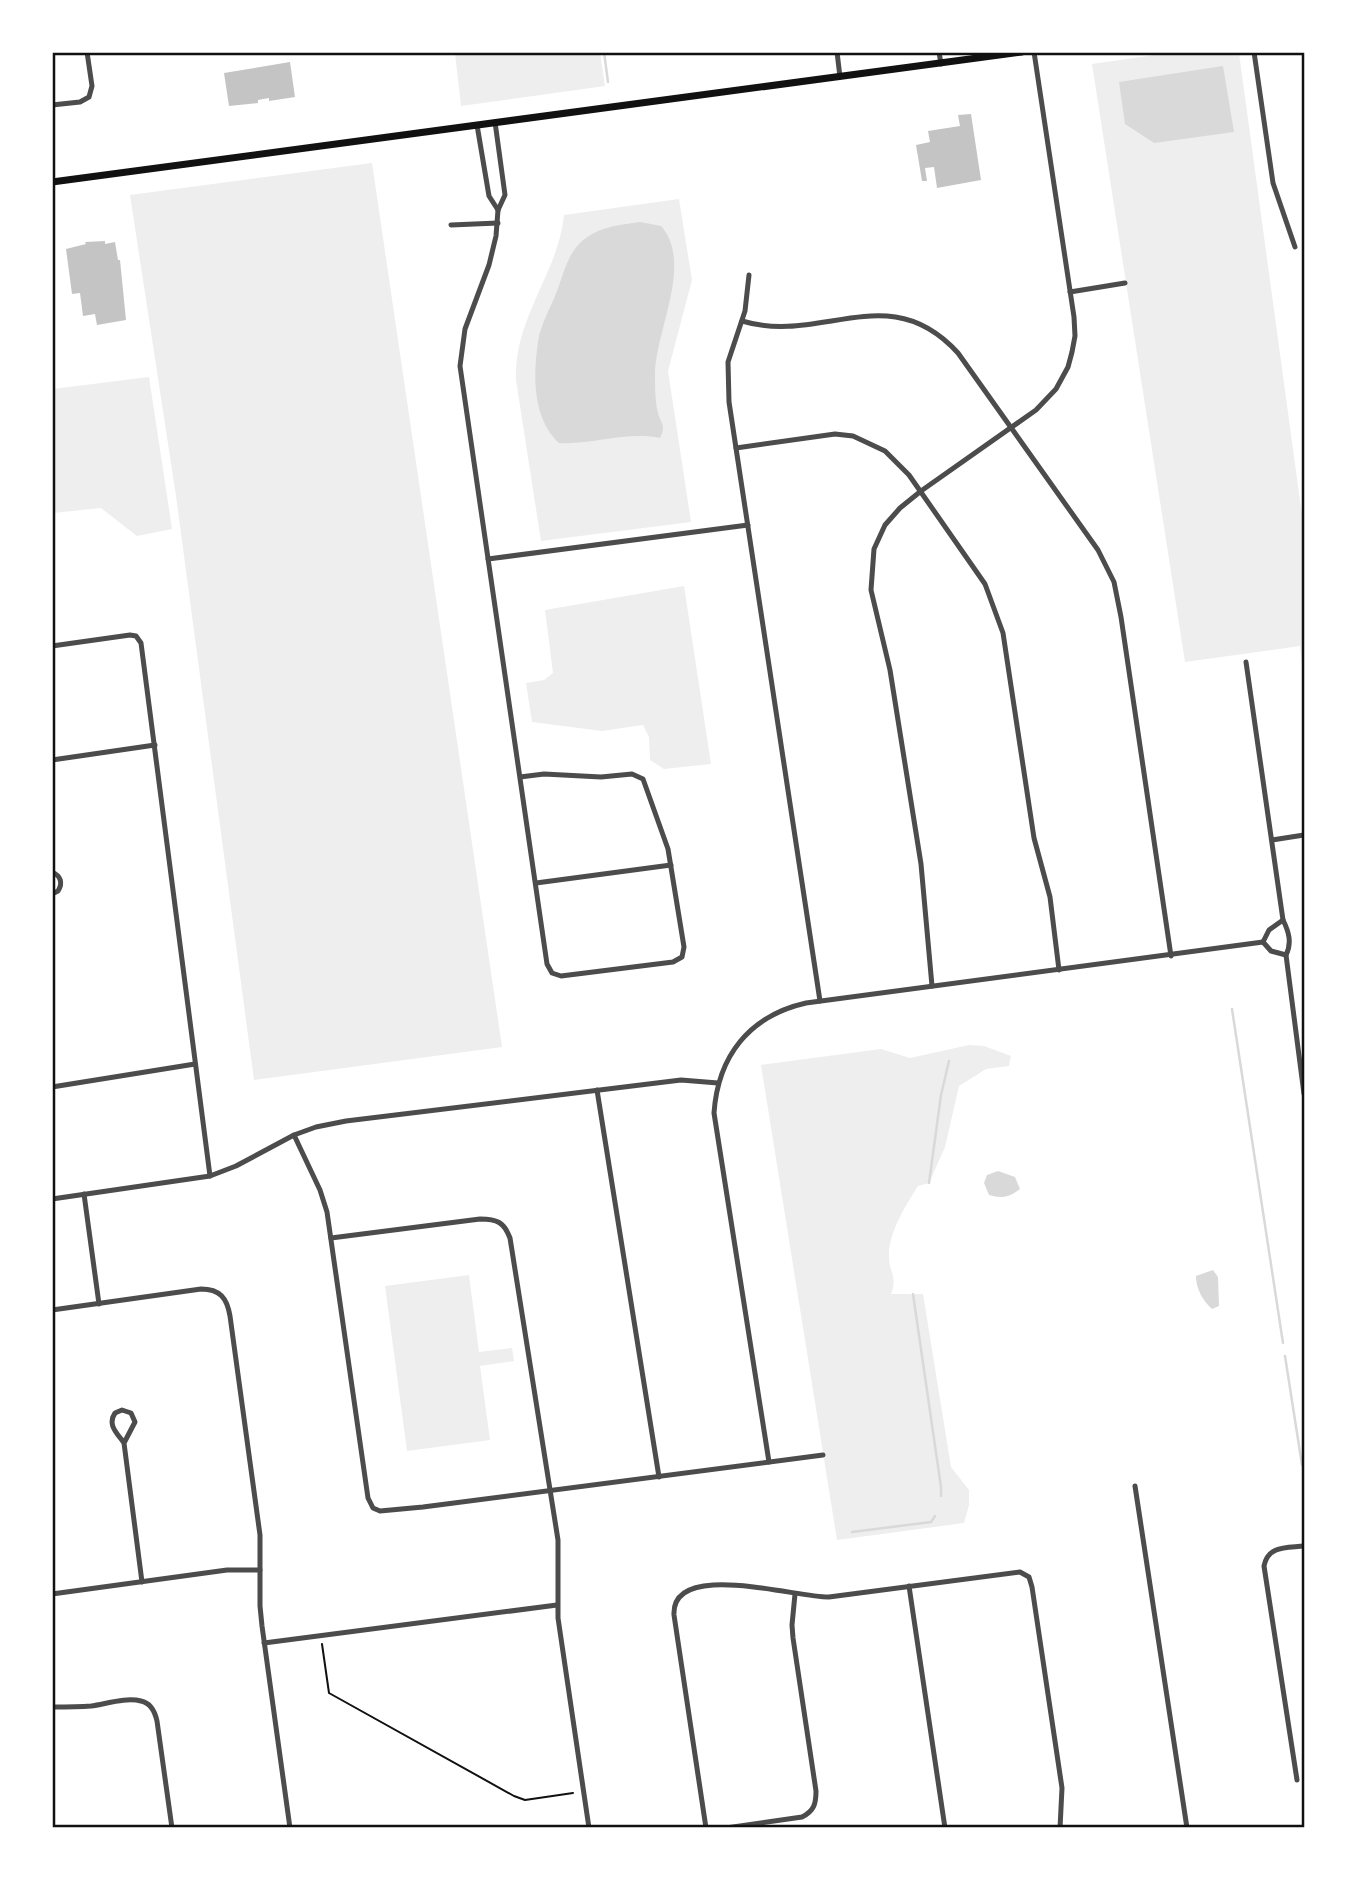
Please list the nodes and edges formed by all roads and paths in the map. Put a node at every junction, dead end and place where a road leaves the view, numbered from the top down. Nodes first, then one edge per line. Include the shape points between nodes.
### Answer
1 (87, 52) edge
2 (837, 52) edge
3 (939, 52) edge
4 (1022, 52) edge
5 (1034, 52) edge
6 (1254, 52) edge
7 (941, 64) junction
8 (840, 77) junction
9 (52, 106) edge
10 (495, 122) junction
11 (477, 125) junction
12 (52, 182) edge
13 (498, 210) junction
14 (498, 223) junction
15 (451, 225) dead end
16 (1295, 247) dead end
17 (749, 275) dead end
18 (1125, 283) dead end
19 (1070, 292) junction
20 (742, 321) junction
21 (1011, 428) junction
22 (736, 448) junction
23 (921, 491) junction
24 (748, 525) junction
25 (488, 559) junction
26 (52, 646) edge
27 (1246, 662) dead end
28 (155, 745) junction
29 (52, 760) edge
30 (520, 777) junction
31 (1304, 835) edge
32 (1272, 840) junction
33 (671, 865) junction
34 (52, 872) edge
35 (536, 883) junction
36 (52, 894) edge
37 (1283, 920) junction
38 (1263, 942) junction
39 (1286, 955) junction
40 (1171, 956) junction
41 (1059, 970) junction
42 (932, 986) junction
43 (820, 1001) junction
44 (195, 1064) junction
45 (718, 1083) junction
46 (52, 1087) edge
47 (597, 1090) junction
48 (1304, 1094) edge
49 (294, 1135) junction
50 (210, 1176) junction
51 (84, 1195) junction
52 (52, 1199) edge
53 (331, 1238) junction
54 (99, 1304) junction
55 (52, 1310) edge
56 (124, 1443) junction
57 (822, 1455) dead end
58 (769, 1462) junction
59 (659, 1476) junction
60 (1135, 1486) dead end
61 (550, 1491) junction
62 (1304, 1546) edge
63 (260, 1570) junction
64 (142, 1582) junction
65 (909, 1586) junction
66 (52, 1594) edge
67 (795, 1594) junction
68 (557, 1605) junction
69 (264, 1643) junction
70 (322, 1644) dead end
71 (52, 1707) edge
72 (1297, 1780) dead end
73 (573, 1793) dead end
74 (172, 1828) edge
75 (290, 1828) edge
76 (589, 1828) edge
77 (706, 1828) edge
78 (726, 1828) edge
79 (945, 1828) edge
80 (1060, 1828) edge
81 (1187, 1828) edge

1 - 9 street via 89,97
2 - 8 street
3 - 7 street
4 - 7 main road
5 - 19 street
6 - 16 street via 1273,183
7 - 8 main road
8 - 10 main road
10 - 11 main road
10 - 13 street via 505,195
11 - 12 main road
11 - 13 street via 489,196
13 - 14 street
14 - 15 street
14 - 25 street via 489,265 465,329 460,366
17 - 20 street
18 - 19 street
19 - 21 street via 1075,336 1068,367 1047,400
20 - 21 street via 781,327 888,315 914,321 948,343
20 - 22 street via 727,371
21 - 23 street
21 - 40 street via 1098,550 1114,582
22 - 23 street via 815,435 853,436 897,460
22 - 24 street
23 - 41 street via 985,584 1000,622
23 - 42 street via 885,525 874,549 871,590 890,670 919,851
24 - 25 street
24 - 43 street
25 - 30 street
26 - 28 street via 130,635 138,638
27 - 32 street
28 - 29 street
28 - 44 street
30 - 33 street via 632,774 643,779
30 - 35 street
31 - 32 street
32 - 37 street
33 - 35 street
33 - 35 street via 684,947 682,957 673,962 561,976 552,973
34 - 36 street via 61,881 60,889
37 - 38 street via 1269,930
37 - 39 street via 1290,938
38 - 39 street
38 - 40 street
39 - 48 street
40 - 41 street
41 - 42 street
42 - 43 street
43 - 45 street via 789,1007 762,1021 734,1049
44 - 46 street
44 - 50 street
45 - 47 street via 687,1079
45 - 58 street via 716,1130
47 - 49 street via 346,1121
47 - 59 street
49 - 50 street
49 - 53 street via 320,1190
50 - 51 street
51 - 52 street
51 - 54 street
53 - 61 street via 480,1219 502,1223 510,1238
53 - 61 street via 373,1508 380,1511
54 - 55 street
54 - 63 street via 201,1289 211,1289 226,1301 260,1535
56 - 56 street via 135,1422 131,1413 122,1410 115,1413 111,1424
56 - 64 street
57 - 58 street
58 - 59 street
59 - 61 street
60 - 81 street
61 - 68 street via 559,1549
62 - 72 street via 1277,1549 1266,1557 1265,1574
63 - 64 street
63 - 69 street
64 - 66 street
65 - 67 street via 829,1597
65 - 79 street
65 - 80 street via 1026,1573 1032,1587 1062,1788
67 - 77 street via 723,1585 692,1588 677,1599 674,1615
67 - 78 street via 792,1625 816,1791 813,1808 802,1817
68 - 69 street
68 - 76 street
69 - 75 street
70 - 73 path via 329,1693 514,1797 525,1800
71 - 74 street via 132,1700 149,1705 157,1721

